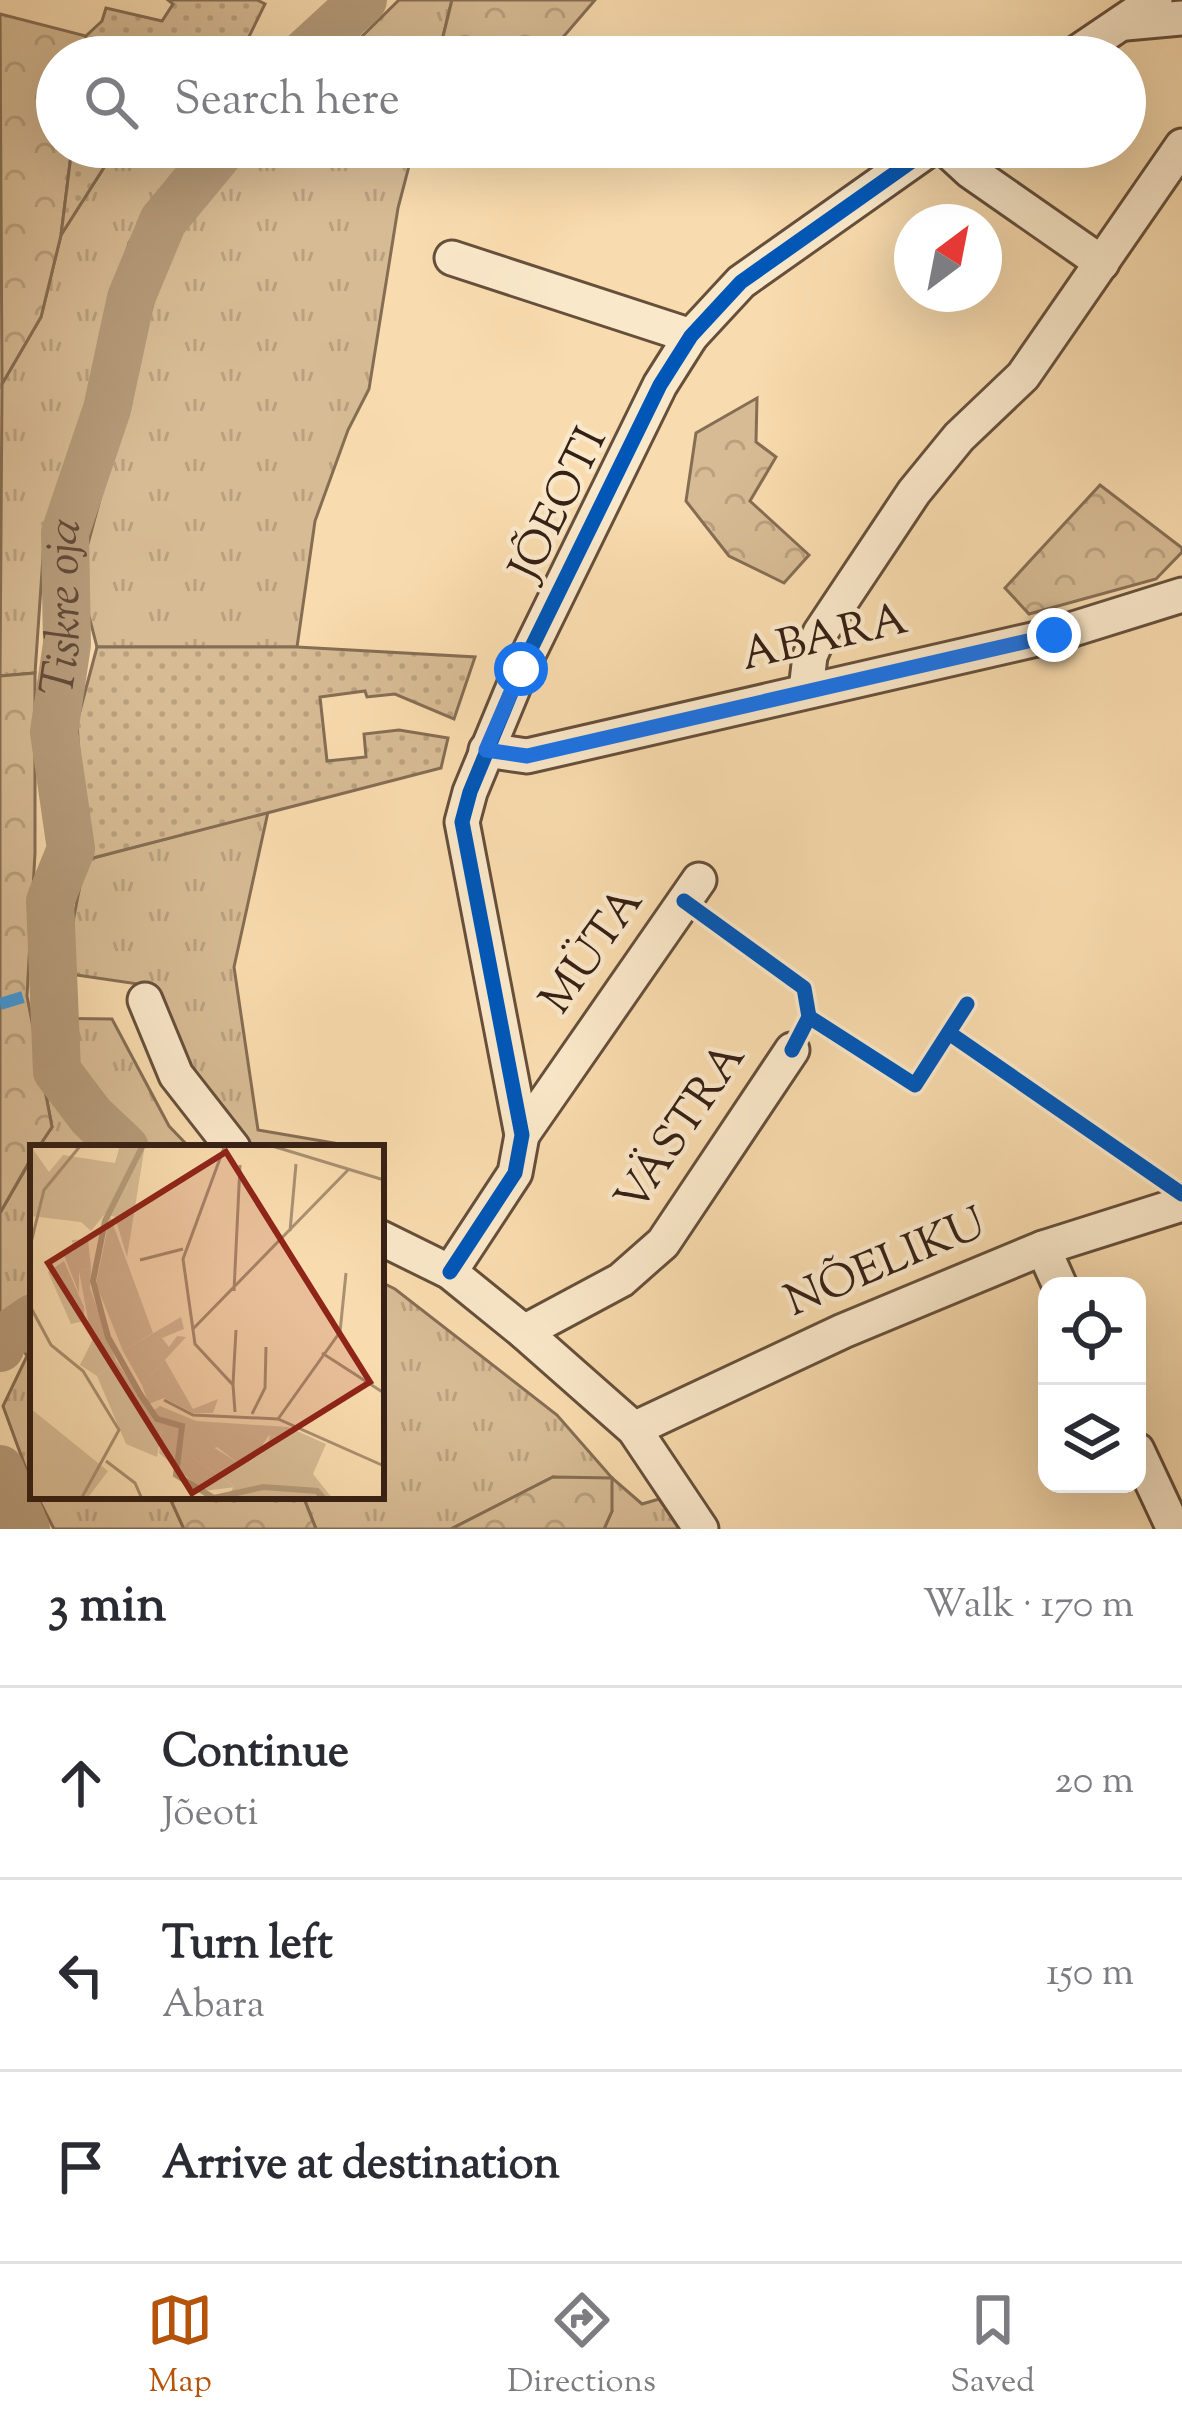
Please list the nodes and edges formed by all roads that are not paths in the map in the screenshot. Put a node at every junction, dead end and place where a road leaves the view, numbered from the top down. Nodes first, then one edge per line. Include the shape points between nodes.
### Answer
1 (1155, 0) edge
2 (1182, 18) edge
3 (1124, 23) junction
4 (1104, 36) edge
5 (1182, 146) edge
6 (902, 168) edge
7 (967, 168) edge
8 (452, 258) dead end
9 (1102, 263) junction
10 (691, 335) junction
11 (1182, 595) edge
12 (806, 690) junction
13 (486, 750) junction
14 (699, 880) dead end
15 (145, 1000) dead end
16 (792, 1050) dead end
17 (522, 1135) junction
18 (230, 1145) edge
19 (1182, 1204) edge
20 (384, 1239) edge
21 (1042, 1248) junction
22 (450, 1272) junction
23 (1056, 1277) edge
24 (524, 1332) junction
25 (634, 1429) junction
26 (1146, 1469) edge
27 (701, 1529) edge
28 (1174, 1529) edge

1 - 3 street
2 - 3 street
3 - 4 street
5 - 9 street
6 - 10 street, JÕEOTI via 741,282
7 - 9 street
8 - 10 street
9 - 12 street via 1023,376 914,492 820,633
10 - 13 street, JÕEOTI
11 - 12 street, ABARA via 1054,635
12 - 13 street, ABARA via 527,756
13 - 17 street, JÕEOTI via 462,822
14 - 17 street, MÜTA
15 - 18 street via 176,1075
16 - 24 street, VÄSTRA via 663,1243 621,1280
17 - 22 street, JÕEOTI via 515,1173
19 - 21 street, NÕELIKU
20 - 22 street
21 - 23 street
21 - 25 street, NÕELIKU
22 - 24 street
24 - 25 street
25 - 27 street
26 - 28 street

